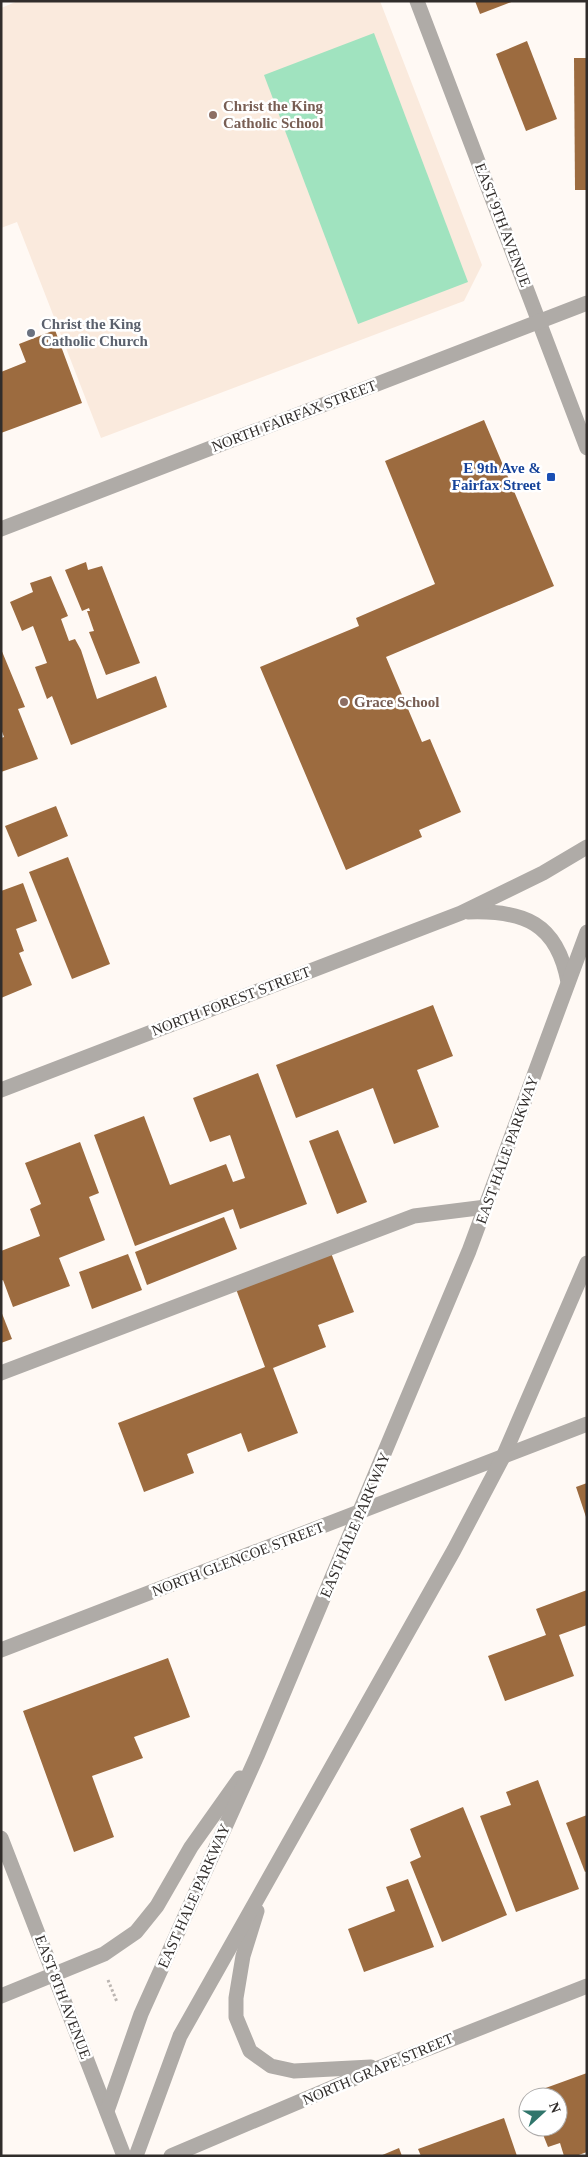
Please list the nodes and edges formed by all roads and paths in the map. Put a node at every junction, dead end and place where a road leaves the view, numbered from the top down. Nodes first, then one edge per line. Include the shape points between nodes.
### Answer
1 (417, 1) edge
2 (587, 303) edge
3 (540, 322) junction
4 (587, 448) edge
5 (1, 529) edge
6 (587, 847) edge
7 (461, 913) junction
8 (587, 932) edge
9 (568, 982) junction
10 (1, 1090) edge
11 (486, 1207) junction
12 (587, 1263) edge
13 (1, 1373) edge
14 (587, 1424) edge
15 (502, 1457) junction
16 (361, 1512) junction
17 (1, 1650) edge
18 (256, 1756) junction
19 (1, 1838) edge
20 (264, 1888) junction
21 (105, 1974) dead end
22 (54, 1975) junction
23 (587, 1986) edge
24 (1, 1996) edge
25 (118, 2006) dead end
26 (381, 2067) junction
27 (107, 2111) junction
28 (124, 2156) edge
29 (136, 2156) edge
30 (171, 2156) edge

1 - 3 street, EAST 9TH AVENUE
2 - 3 street, NORTH FAIRFAX STREET
3 - 4 street, EAST 9TH AVENUE
3 - 5 street, NORTH FAIRFAX STREET
6 - 7 street, NORTH FOREST STREET via 543,873
7 - 9 street, NORTH FOREST STREET via 495,911 518,916 540,926 564,960
7 - 10 street, NORTH FOREST STREET
8 - 9 street, EAST HALE PARKWAY
9 - 11 street, EAST HALE PARKWAY
11 - 13 street via 414,1216
11 - 16 street, EAST HALE PARKWAY
12 - 15 street
14 - 15 street, NORTH GLENCOE STREET
15 - 16 street, NORTH GLENCOE STREET
15 - 20 street via 454,1550
16 - 17 street, NORTH GLENCOE STREET
16 - 18 street, EAST HALE PARKWAY
18 - 22 street via 212,1815 157,1906 136,1932 104,1954
18 - 27 street, EAST HALE PARKWAY via 141,2014
19 - 22 street, EAST 8TH AVENUE
20 - 26 street via 243,1956 236,1998 236,2017 250,2051 271,2066 294,2071
20 - 29 street via 180,2036
21 - 25 path
22 - 24 street
22 - 27 street, EAST 8TH AVENUE
23 - 26 street, NORTH GRAPE STREET
26 - 30 street, NORTH GRAPE STREET
27 - 28 street, EAST 8TH AVENUE

